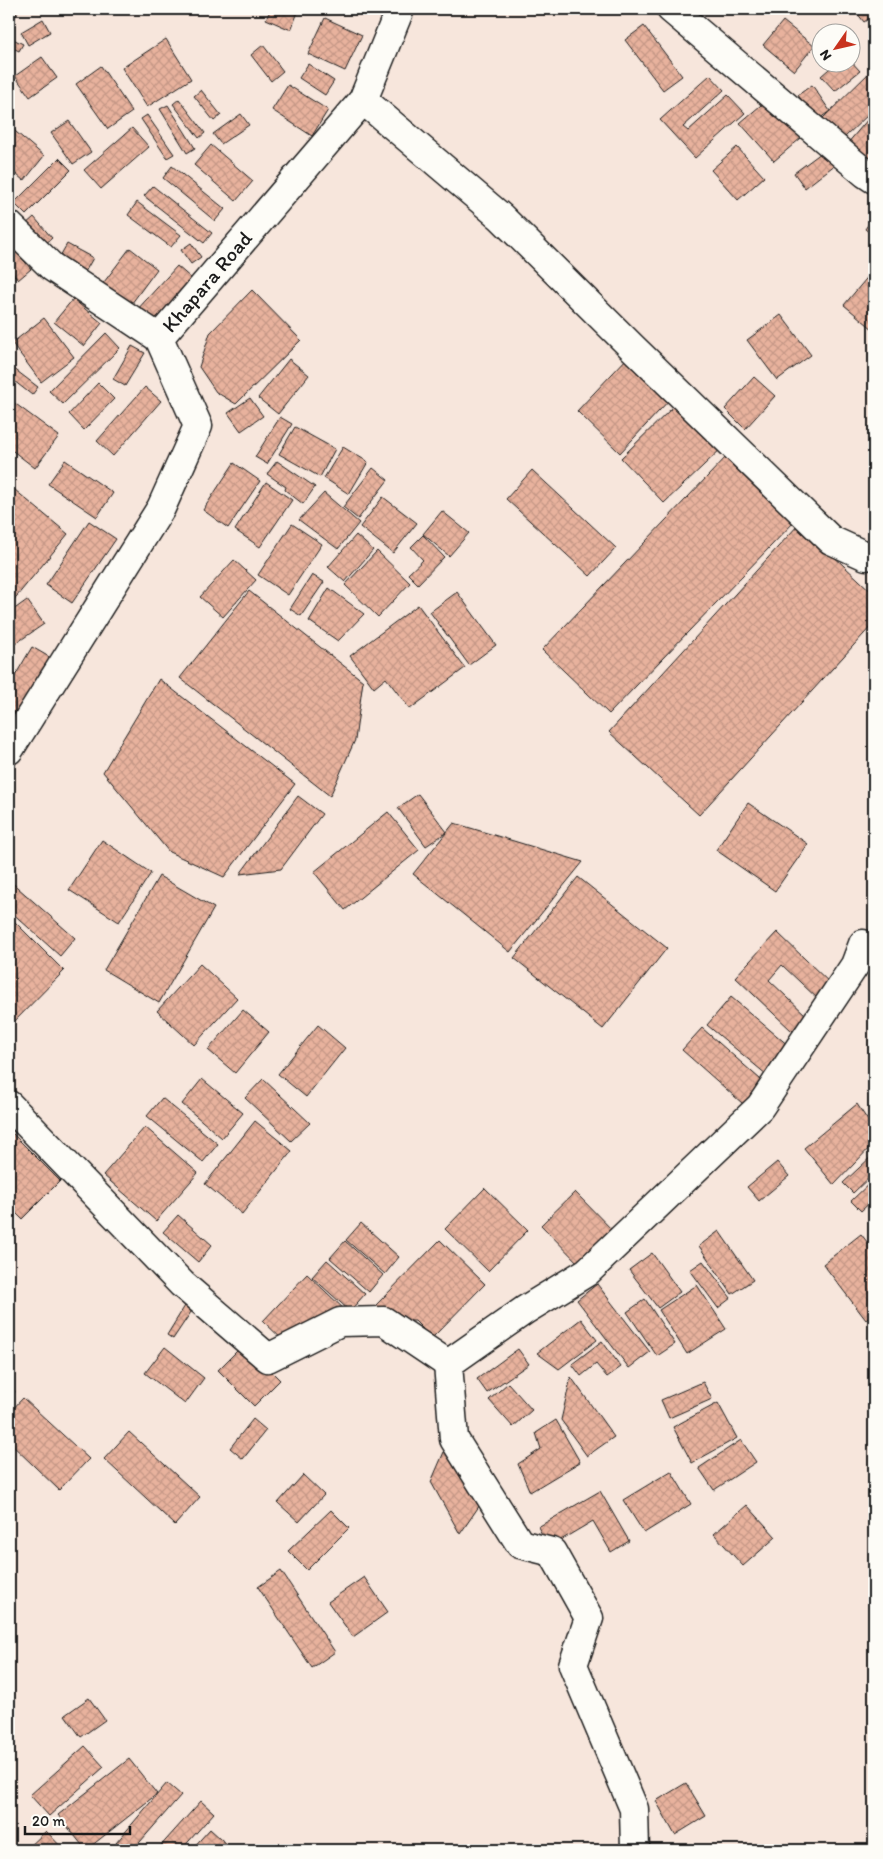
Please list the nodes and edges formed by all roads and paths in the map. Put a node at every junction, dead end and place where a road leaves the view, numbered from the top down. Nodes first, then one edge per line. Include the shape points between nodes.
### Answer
1 (400, 9) edge
2 (671, 9) edge
3 (363, 100) junction
4 (874, 180) edge
5 (9, 225) edge
6 (159, 338) junction
7 (874, 553) edge
8 (9, 750) edge
9 (874, 954) edge
10 (9, 1105) edge
11 (448, 1364) junction
12 (636, 1850) edge

1 - 3 street, Khapara Road
2 - 4 street
3 - 6 street, Khapara Road
3 - 7 street via 501,217 830,540 866,556
5 - 6 street via 52,267
6 - 8 street, Khapara Road via 198,426 161,508
9 - 11 street via 863,944 855,965 754,1113 587,1272 525,1310
10 - 11 street via 182,1284 268,1358 340,1322 384,1321
11 - 12 street via 454,1439 520,1544 552,1552 589,1618 573,1665 634,1809

